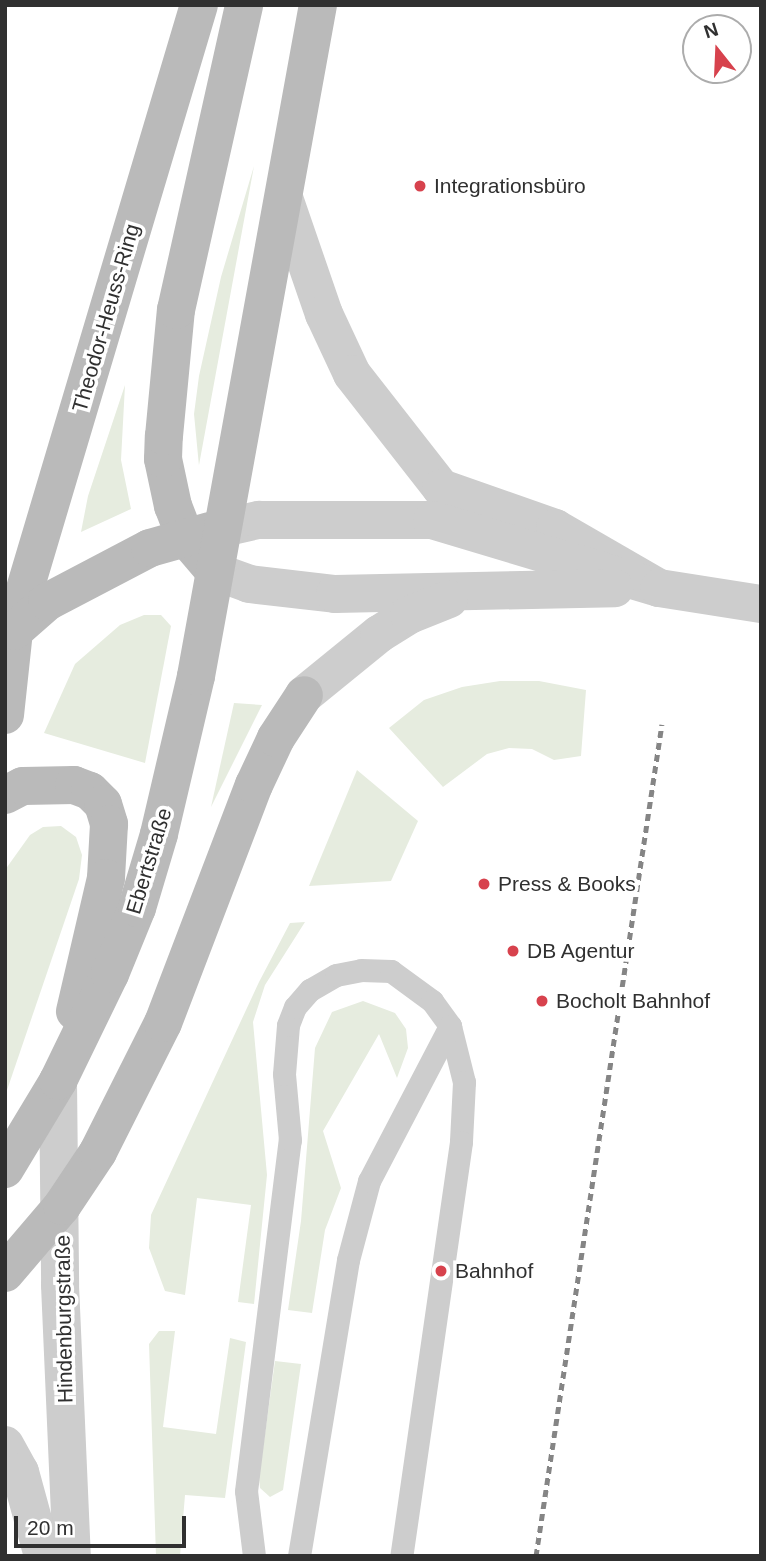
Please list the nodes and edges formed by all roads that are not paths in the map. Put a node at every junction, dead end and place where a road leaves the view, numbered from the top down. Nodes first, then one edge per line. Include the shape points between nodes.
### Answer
1 (199, 5) edge
2 (244, 5) edge
3 (318, 5) edge
4 (284, 198) junction
5 (223, 528) junction
6 (185, 537) junction
7 (214, 571) junction
8 (659, 589) junction
9 (478, 591) junction
10 (761, 604) edge
11 (10, 643) edge
12 (304, 695) joint
13 (5, 715) edge
14 (5, 795) edge
15 (450, 1026) junction
16 (58, 1081) junction
17 (5, 1169) edge
18 (62, 1206) junction
19 (5, 1273) edge
20 (5, 1445) edge
21 (43, 1556) edge
22 (72, 1556) edge
23 (254, 1556) edge
24 (299, 1556) edge
25 (401, 1556) edge

1 - 11 main road, Theodor-Heuss-Ring
2 - 6 main road via 170,357 163,459
3 - 4 main road
4 - 5 main road
4 - 8 street via 324,314 352,374 441,488 555,528
5 - 6 main road
5 - 7 main road, Ebertstraße
5 - 8 street via 259,520 432,520
6 - 7 main road
6 - 11 main road via 150,548 47,602
7 - 9 street via 249,584 335,594
7 - 16 main road, Ebertstraße via 177,763 137,908
8 - 9 street
8 - 10 street
9 - 12 street via 409,615 341,660
11 - 13 main road, Theodor-Heuss-Ring
12 - 18 main road via 275,738 254,785 163,1023 98,1152
14 - 16 main road via 23,786 74,785 90,791 103,804 109,824 106,878
15 - 23 lane via 432,1001 391,971 336,975 310,990 295,1007 288,1026 284,1074 289,1140 246,1491
15 - 24 lane via 369,1181 348,1260
15 - 25 lane via 464,1082 461,1142
16 - 17 main road, Ebertstraße
16 - 18 street, Hindenburgstraße
18 - 19 main road
18 - 22 street, Hindenburgstraße via 60,1285
20 - 21 street via 20,1472

